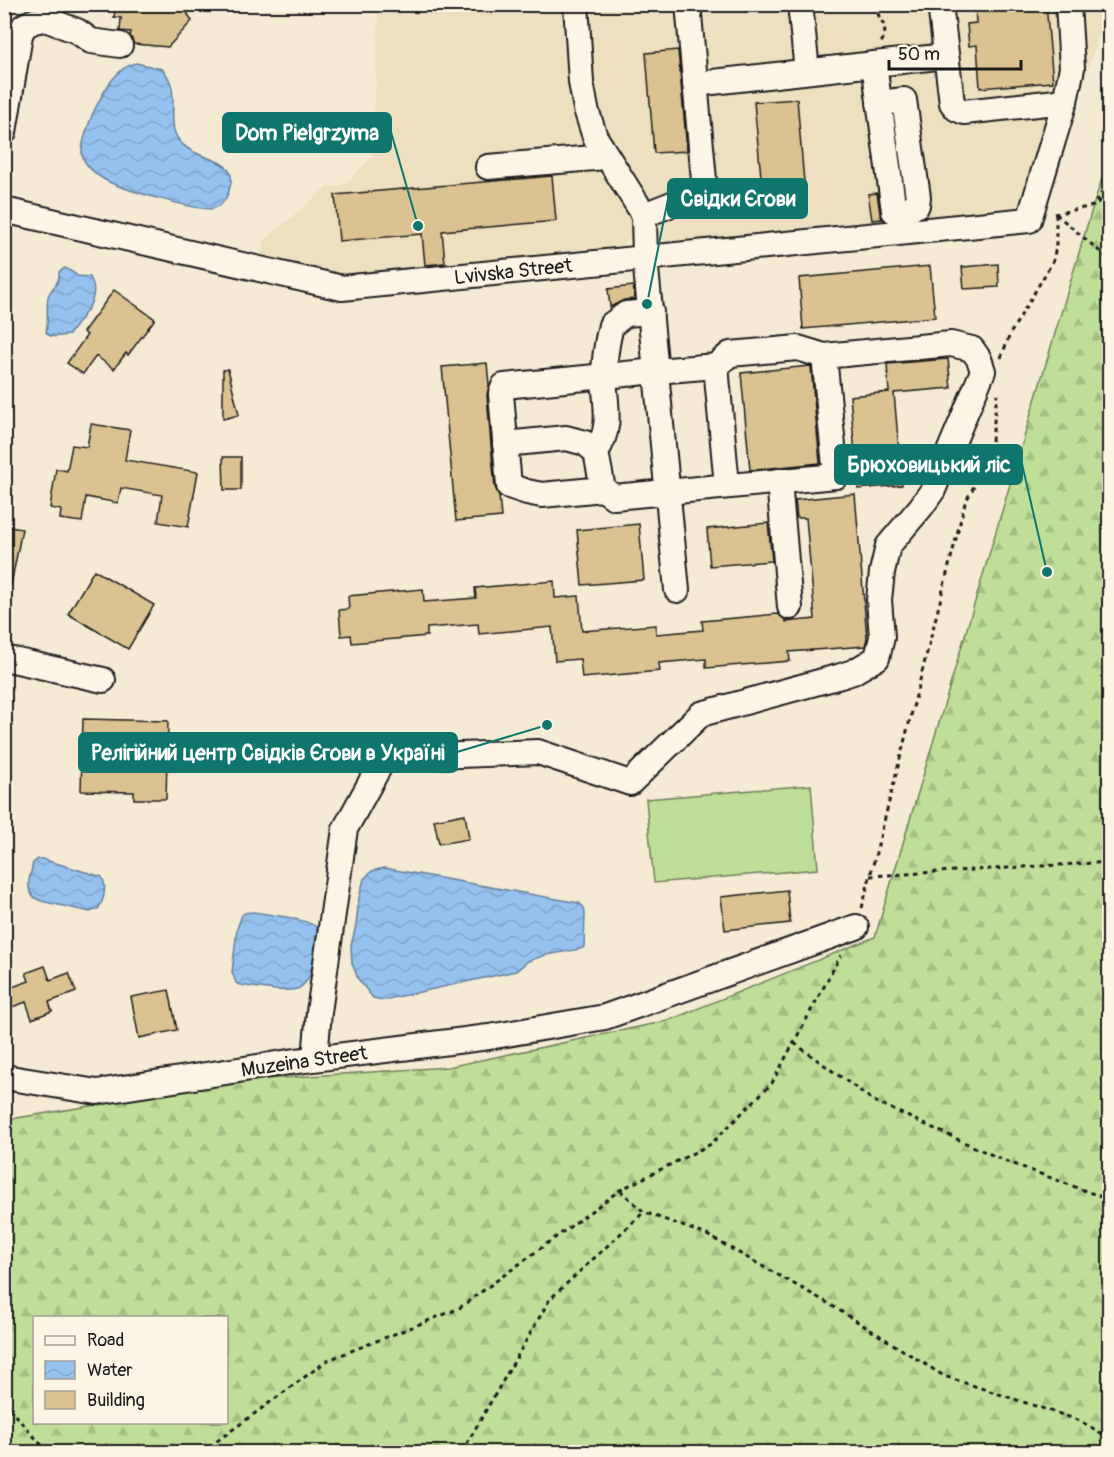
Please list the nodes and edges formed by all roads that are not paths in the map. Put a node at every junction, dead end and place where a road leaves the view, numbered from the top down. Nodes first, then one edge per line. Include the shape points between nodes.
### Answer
1 (576, 4) edge
2 (687, 4) edge
3 (800, 4) edge
4 (940, 4) edge
5 (1068, 4) edge
6 (120, 45) dead end
7 (946, 56) junction
8 (874, 64) junction
9 (807, 71) junction
10 (695, 84) junction
11 (1065, 101) junction
12 (4, 132) edge
13 (606, 157) junction
14 (488, 167) dead end
15 (4, 210) edge
16 (644, 215) junction
17 (896, 222) junction
18 (645, 258) junction
19 (651, 312) junction
20 (824, 356) junction
21 (716, 366) junction
22 (656, 370) junction
23 (604, 376) junction
24 (505, 444) junction
25 (596, 452) junction
26 (779, 481) junction
27 (727, 486) junction
28 (603, 489) junction
29 (668, 492) junction
30 (677, 590) dead end
31 (790, 607) dead end
32 (4, 658) edge
33 (103, 680) dead end
34 (856, 927) road end
35 (315, 1058) junction
36 (4, 1077) edge

1 - 13 street via 586,109
2 - 10 street
3 - 9 street
4 - 7 street
5 - 11 street via 1072,68
6 - 12 street via 91,41 45,19 24,26
7 - 8 street
7 - 11 street via 952,103 964,112
8 - 9 street
8 - 17 street
9 - 10 street
10 - 16 street via 705,191
11 - 17 street, Lvivska Street via 1029,220
13 - 14 street
13 - 16 street
15 - 18 street, Lvivska Street via 342,288
16 - 18 street
17 - 18 street, Lvivska Street
18 - 19 street
19 - 22 street
19 - 23 street via 626,315 611,325
20 - 21 street via 798,348 730,354
20 - 26 street via 836,476
20 - 35 street via 951,344 972,349 984,371 933,490 888,546 879,600 882,637 878,658 847,674 701,714 630,783 538,752 384,758 345,829
21 - 22 street
21 - 27 street
22 - 23 street
22 - 29 street
23 - 24 street via 504,386 501,394
23 - 25 street via 606,429
24 - 25 street via 566,438 585,443
24 - 28 street via 509,486 542,495
25 - 28 street
26 - 27 street
26 - 31 street
27 - 29 street
28 - 29 street via 614,497
29 - 30 street
32 - 33 street
34 - 35 street, Muzeina Street via 605,1017 489,1037
35 - 36 street, Muzeina Street via 97,1092

